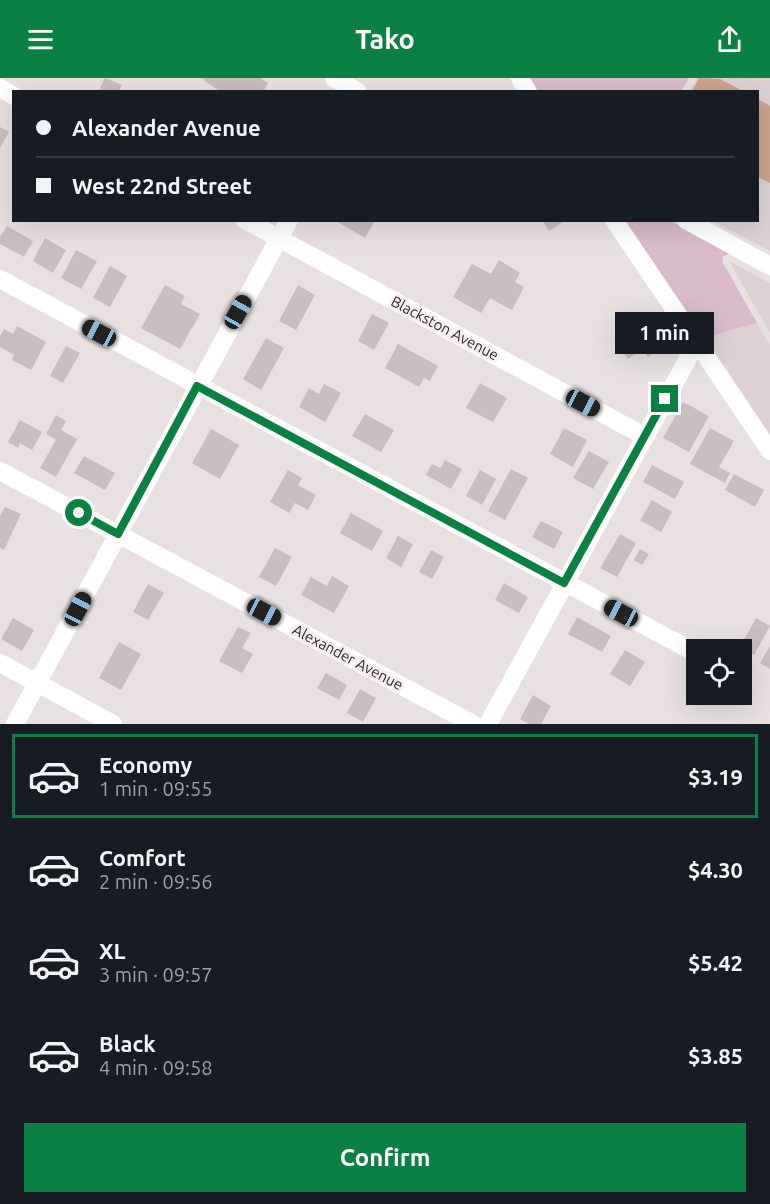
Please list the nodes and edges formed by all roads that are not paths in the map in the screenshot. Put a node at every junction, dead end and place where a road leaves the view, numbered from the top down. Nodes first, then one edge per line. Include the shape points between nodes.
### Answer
1 (334, 78) edge
2 (355, 90) edge
3 (249, 222) edge
4 (287, 222) edge
5 (615, 222) edge
6 (690, 222) edge
7 (279, 239) junction
8 (770, 266) edge
9 (0, 279) edge
10 (697, 342) junction
11 (197, 386) junction
12 (644, 436) junction
13 (770, 451) edge
14 (0, 471) edge
15 (118, 534) junction
16 (564, 583) junction
17 (686, 648) edge
18 (0, 663) edge
19 (37, 683) junction
20 (15, 724) edge
21 (113, 724) edge
22 (473, 724) edge
23 (488, 724) edge

1 - 2 street
3 - 7 street, Blackston Avenue
4 - 7 street
5 - 10 street
6 - 8 street
7 - 11 street
7 - 12 street, Blackston Avenue
9 - 11 street
10 - 12 street
10 - 13 street
11 - 15 street
11 - 16 street
12 - 16 street
14 - 15 street, Alexander Avenue
15 - 19 street
15 - 22 street, Alexander Avenue
16 - 17 street
16 - 23 street
18 - 19 street
19 - 20 street
19 - 21 street

